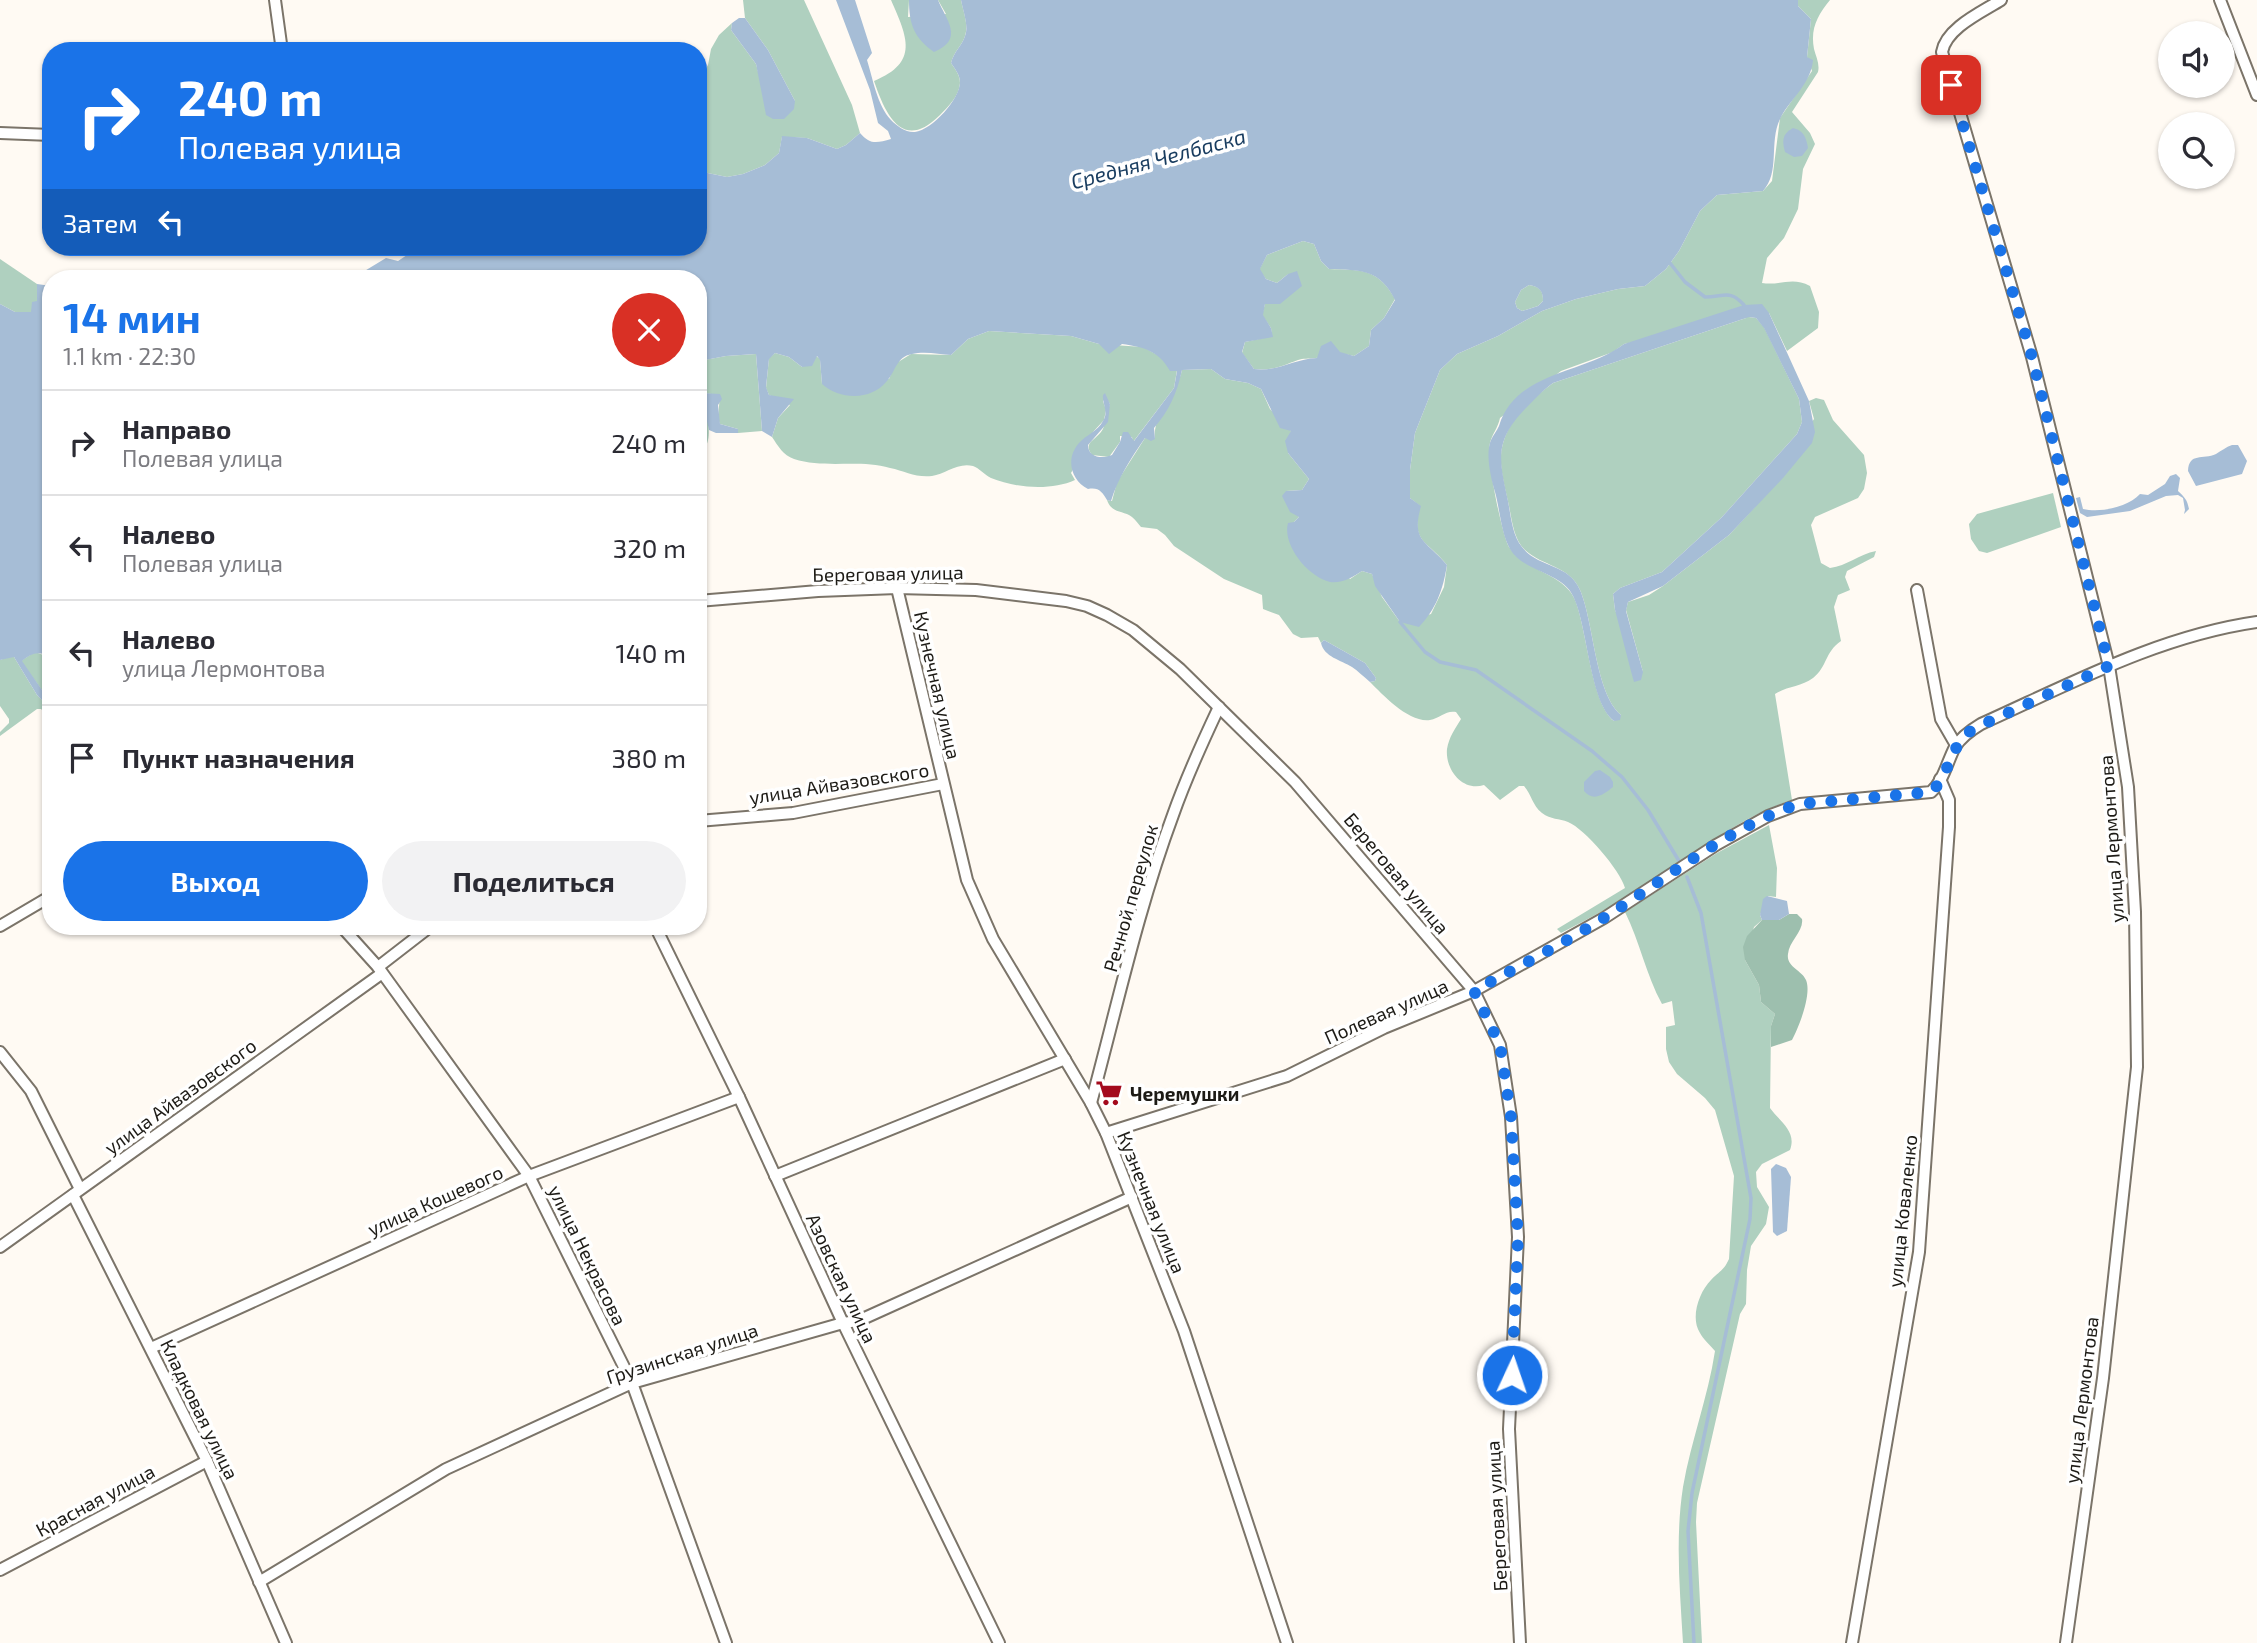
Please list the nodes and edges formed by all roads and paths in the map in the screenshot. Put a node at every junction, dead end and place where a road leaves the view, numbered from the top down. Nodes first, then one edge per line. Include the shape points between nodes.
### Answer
1 (275, 0) edge
2 (2001, 0) edge
3 (2220, 0) edge
4 (281, 42) edge
5 (2257, 95) edge
6 (0, 133) edge
7 (42, 135) edge
8 (897, 588) junction
9 (1917, 590) dead end
10 (707, 600) edge
11 (2257, 622) edge
12 (2109, 666) junction
13 (1219, 708) junction
14 (1956, 746) junction
15 (1940, 779) junction
16 (943, 784) junction
17 (707, 820) edge
18 (42, 901) edge
19 (0, 926) edge
20 (349, 935) edge
21 (420, 935) edge
22 (659, 935) edge
23 (379, 970) junction
24 (1474, 991) junction
25 (0, 1052) edge
26 (1065, 1059) junction
27 (739, 1097) junction
28 (1091, 1103) junction
29 (1106, 1133) junction
30 (530, 1176) junction
31 (775, 1176) junction
32 (76, 1192) junction
33 (1132, 1197) junction
34 (0, 1247) edge
35 (843, 1323) junction
36 (151, 1348) junction
37 (632, 1383) junction
38 (207, 1461) junction
39 (0, 1570) edge
40 (259, 1582) junction
41 (286, 1643) edge
42 (725, 1643) edge
43 (999, 1643) edge
44 (1287, 1643) edge
45 (1520, 1643) edge
46 (1852, 1643) edge
47 (2066, 1643) edge

1 - 4 street
2 - 12 street, улица Лермонтова via 1958,29 1942,52 2032,357
3 - 5 street
6 - 7 street
8 - 10 street, Береговая улица
8 - 13 street, Береговая улица via 1023,594 1087,606 1133,630
8 - 16 street, Кузнечная улица
9 - 14 street via 1941,719
11 - 12 street via 2185,638
12 - 14 street via 1981,724
12 - 47 street, улица Лермонтова via 2128,787 2137,1067 2103,1378
13 - 24 street, Береговая улица via 1315,803
13 - 28 street, Речной переулок via 1172,818
14 - 15 street
15 - 24 street, Полевая улица via 1931,792 1923,794 1800,804 1768,816 1604,918
15 - 46 street, улица Коваленко via 1949,800 1950,827 1920,1252
16 - 17 street, улица Айвазовского via 793,813
16 - 26 street, Кузнечная улица via 977,905 1011,972
18 - 19 street
20 - 23 street, улица Некрасова
21 - 23 street, улица Айвазовского
22 - 27 street, Азовская улица
23 - 30 street, улица Некрасова
23 - 32 street, улица Айвазовского
24 - 29 street, Полевая улица via 1384,1028 1287,1076
24 - 45 street, Береговая улица via 1500,1045 1511,1117 1518,1237 1509,1429
25 - 32 street, Кладковая улица via 31,1091
26 - 28 street, Кузнечная улица
26 - 31 street
27 - 30 street, улица Кошевого
27 - 31 street, Азовская улица
28 - 29 street, Кузнечная улица
29 - 33 street, Кузнечная улица
30 - 36 street, улица Кошевого
30 - 37 street, улица Некрасова
31 - 35 street, Азовская улица
32 - 34 street, улица Айвазовского
32 - 36 street, Кладковая улица
33 - 35 street, Грузинская улица via 858,1321
33 - 44 street, Кузнечная улица via 1189,1343
35 - 37 street, Грузинская улица
35 - 43 street, Азовская улица
36 - 38 street, Кладковая улица
37 - 40 street, Грузинская улица via 446,1469
37 - 42 street, улица Некрасова
38 - 39 street, Красная улица
38 - 40 street, Кладковая улица
40 - 41 street, Кладковая улица

